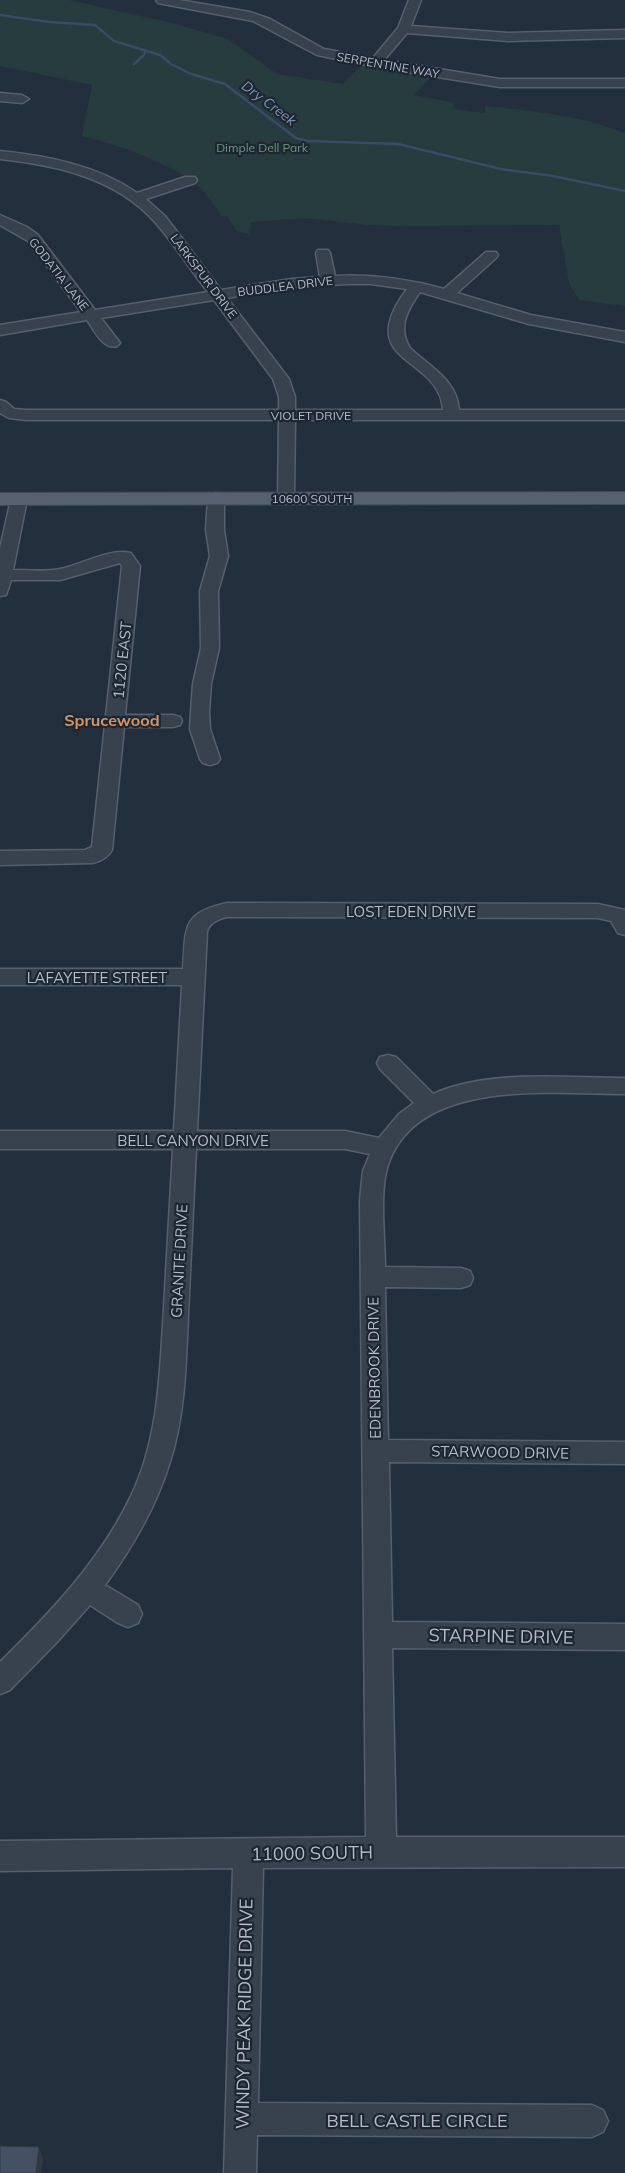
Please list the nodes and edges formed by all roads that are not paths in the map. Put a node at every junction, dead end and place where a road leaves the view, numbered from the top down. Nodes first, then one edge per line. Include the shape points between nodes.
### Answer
1 (162, 0) edge
2 (415, 0) edge
3 (404, 29) junction
4 (625, 34) edge
5 (375, 63) junction
6 (625, 83) edge
7 (0, 97) edge
8 (22, 99) dead end
9 (0, 155) edge
10 (190, 180) dead end
11 (137, 197) junction
12 (0, 219) edge
13 (323, 253) dead end
14 (491, 255) dead end
15 (328, 280) junction
16 (417, 286) junction
17 (447, 294) junction
18 (218, 295) junction
19 (91, 315) junction
20 (0, 330) edge
21 (625, 337) edge
22 (112, 342) dead end
23 (0, 406) edge
24 (287, 415) junction
25 (451, 415) junction
26 (625, 415) edge
27 (216, 498) junction
28 (286, 498) junction
29 (625, 498) edge
30 (10, 499) edge
31 (1, 583) edge
32 (116, 721) junction
33 (172, 721) dead end
34 (210, 759) dead end
35 (0, 858) edge
36 (205, 918) joint
37 (621, 922) edge
38 (0, 977) edge
39 (194, 977) junction
40 (388, 1063) dead end
41 (625, 1086) edge
42 (430, 1105) junction
43 (185, 1140) junction
44 (0, 1142) edge
45 (385, 1148) junction
46 (373, 1277) junction
47 (461, 1278) dead end
48 (376, 1451) junction
49 (625, 1453) edge
50 (88, 1589) junction
51 (128, 1614) dead end
52 (377, 1635) junction
53 (625, 1637) edge
54 (0, 1681) edge
55 (382, 1852) junction
56 (625, 1852) edge
57 (248, 1855) junction
58 (0, 1856) edge
59 (241, 2119) junction
60 (592, 2122) dead end
61 (240, 2173) edge

1 - 5 street, SERPENTINE WAY via 254,17 321,52
2 - 3 street
3 - 4 street via 508,37
3 - 5 street
5 - 6 street, SERPENTINE WAY via 500,83
7 - 8 street
9 - 11 street, LARKSPUR DRIVE via 65,166 116,185
10 - 11 street
11 - 18 street, LARKSPUR DRIVE via 160,219
12 - 19 street, GODATIA LANE via 33,238
13 - 15 street
14 - 17 street
15 - 16 street, BUDDLEA DRIVE via 371,280
15 - 18 street, BUDDLEA DRIVE
16 - 17 street, BUDDLEA DRIVE
16 - 25 street via 399,313 398,341 409,357 447,392
17 - 21 street, BUDDLEA DRIVE via 539,321
18 - 19 street, BUDDLEA DRIVE
18 - 24 street, LARKSPUR DRIVE via 281,379 287,397
19 - 20 street, BUDDLEA DRIVE
19 - 22 street, GODATIA LANE
23 - 24 street, VIOLET DRIVE via 9,413 26,415
24 - 25 street, VIOLET DRIVE
24 - 28 street, LARKSPUR DRIVE
25 - 26 street, VIOLET DRIVE
27 - 28 main road, 10600 SOUTH
27 - 30 main road, 10600 SOUTH
27 - 34 street via 215,530 219,556 209,592 210,648 200,712 201,734
28 - 29 main road, 10600 SOUTH
30 - 31 street
31 - 32 street, 1120 EAST via 60,574 125,557 131,573
32 - 33 street
32 - 35 street, 1120 EAST via 102,850 98,854 78,858
36 - 37 street, LOST EDEN DRIVE via 227,910 598,912
36 - 39 street, GRANITE DRIVE via 196,932
38 - 39 street, LAFAYETTE STREET
39 - 43 street, GRANITE DRIVE
40 - 42 street
41 - 42 street, EDENBROOK DRIVE via 486,1087 448,1096
42 - 45 street, EDENBROOK DRIVE via 396,1130
43 - 44 street, BELL CANYON DRIVE
43 - 45 street, BELL CANYON DRIVE via 345,1140
43 - 50 street, GRANITE DRIVE via 172,1383 166,1424 156,1465 139,1507 116,1549
45 - 46 street, EDENBROOK DRIVE via 376,1163 373,1181
46 - 47 street
46 - 48 street, EDENBROOK DRIVE
48 - 49 street, STARWOOD DRIVE
48 - 52 street, EDENBROOK DRIVE
50 - 51 street
50 - 54 street, GRANITE DRIVE
52 - 53 street, STARPINE DRIVE
52 - 55 street, EDENBROOK DRIVE
55 - 56 street, 11000 SOUTH
55 - 57 street, 11000 SOUTH
57 - 58 street, 11000 SOUTH
57 - 59 street, WINDY PEAK RIDGE DRIVE
59 - 60 street, BELL CASTLE CIRCLE
59 - 61 street, WINDY PEAK RIDGE DRIVE

